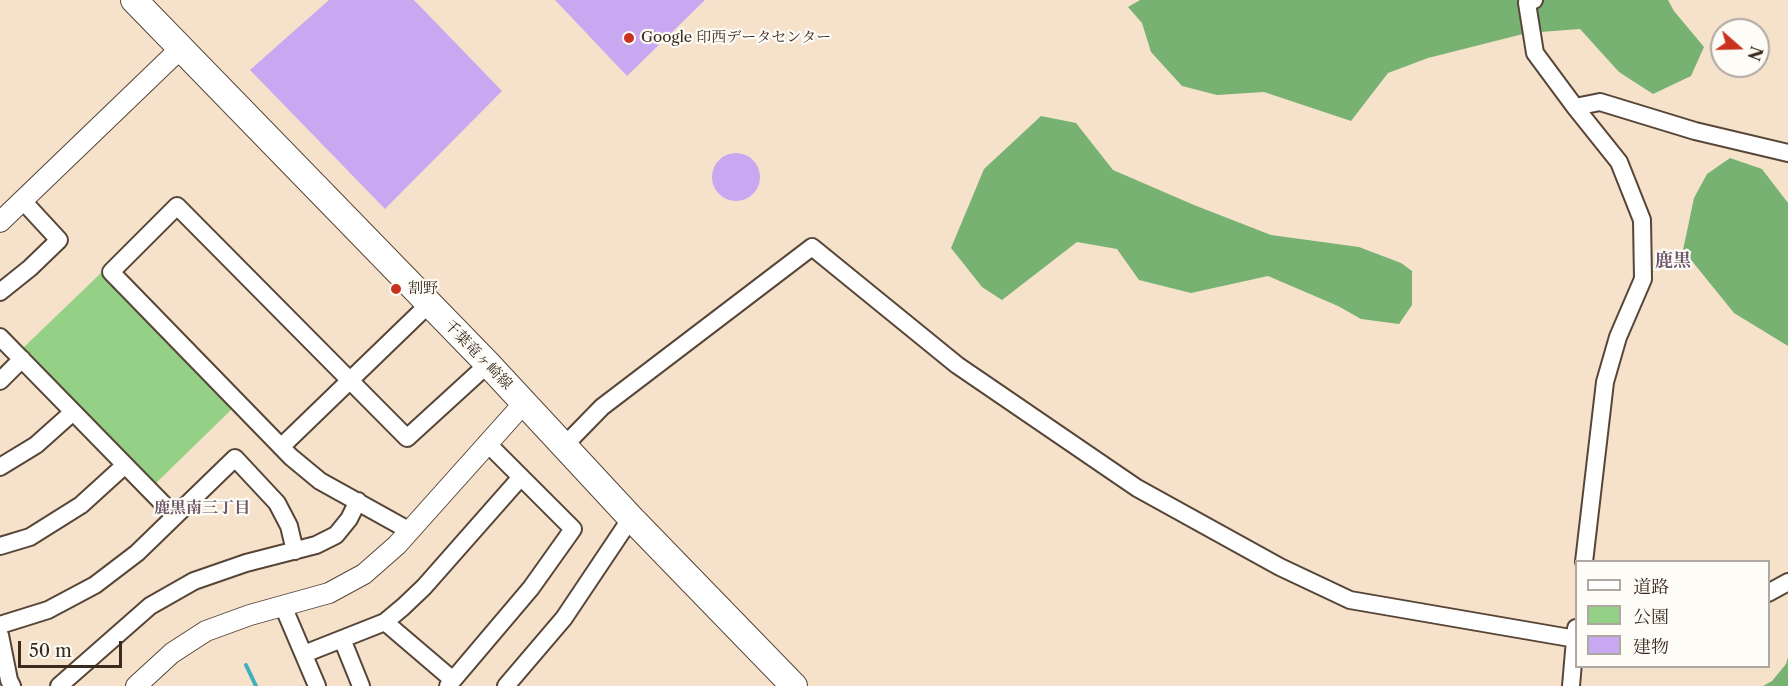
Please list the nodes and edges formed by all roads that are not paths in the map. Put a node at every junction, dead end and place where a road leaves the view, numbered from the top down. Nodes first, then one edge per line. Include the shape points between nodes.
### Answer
1 (134, 0) edge
2 (1534, 0) edge
3 (181, 48) junction
4 (1575, 107) junction
5 (1788, 153) edge
6 (23, 201) junction
7 (0, 222) edge
8 (0, 292) edge
9 (429, 304) junction
10 (0, 337) edge
11 (22, 359) junction
12 (488, 364) junction
13 (0, 381) edge
14 (350, 381) junction
15 (524, 404) junction
16 (74, 412) junction
17 (487, 443) junction
18 (564, 446) junction
19 (281, 447) junction
20 (125, 465) junction
21 (0, 467) edge
22 (521, 477) junction
23 (358, 501) junction
24 (175, 516) junction
25 (631, 519) junction
26 (410, 531) junction
27 (0, 546) edge
28 (295, 551) junction
29 (1584, 560) edge
30 (1788, 582) edge
31 (1770, 592) edge
32 (283, 606) junction
33 (385, 622) junction
34 (0, 625) edge
35 (0, 635) edge
36 (1575, 635) edge
37 (342, 639) junction
38 (1575, 645) edge
39 (304, 654) junction
40 (451, 683) edge
41 (12, 686) edge
42 (59, 686) edge
43 (136, 686) edge
44 (317, 686) edge
45 (361, 686) edge
46 (506, 686) edge
47 (794, 686) edge
48 (1571, 686) edge

1 - 3 main road, 千葉竜ヶ崎線
2 - 4 street via 1527,3 1535,53
3 - 6 street
3 - 9 main road, 千葉竜ヶ崎線
4 - 5 street via 1600,102 1695,131
4 - 29 street via 1619,162 1642,220 1643,279 1618,337 1605,382
6 - 7 street
6 - 8 street via 59,240
9 - 12 main road, 千葉竜ヶ崎線
9 - 14 street
10 - 11 street
11 - 13 street
11 - 16 street
12 - 14 street via 406,438
12 - 15 main road, 千葉竜ヶ崎線
14 - 19 street
14 - 19 street via 177,206 111,272
15 - 17 street
15 - 18 main road, 千葉竜ヶ崎線
16 - 20 street
16 - 21 street via 36,445
17 - 22 street
17 - 26 street
18 - 25 main road, 千葉竜ヶ崎線
18 - 36 street via 603,406 812,247 957,365 1137,488 1280,567 1350,600
19 - 23 street via 320,481
20 - 24 street
20 - 27 street via 81,505 30,537
22 - 33 street via 424,587
22 - 40 street via 573,529 531,588
23 - 26 street
23 - 28 street via 336,535
24 - 28 street via 235,458 277,503 289,526
24 - 34 street via 137,553 95,585 48,610
25 - 46 street via 564,618
25 - 47 main road, 千葉竜ヶ崎線
26 - 32 street via 364,574 329,593
28 - 42 street via 246,563 176,591 150,606
30 - 31 street
32 - 39 street
32 - 43 street via 206,632 172,653
33 - 37 street
33 - 40 street
35 - 41 street
37 - 39 street
37 - 45 street
38 - 48 street
39 - 44 street

